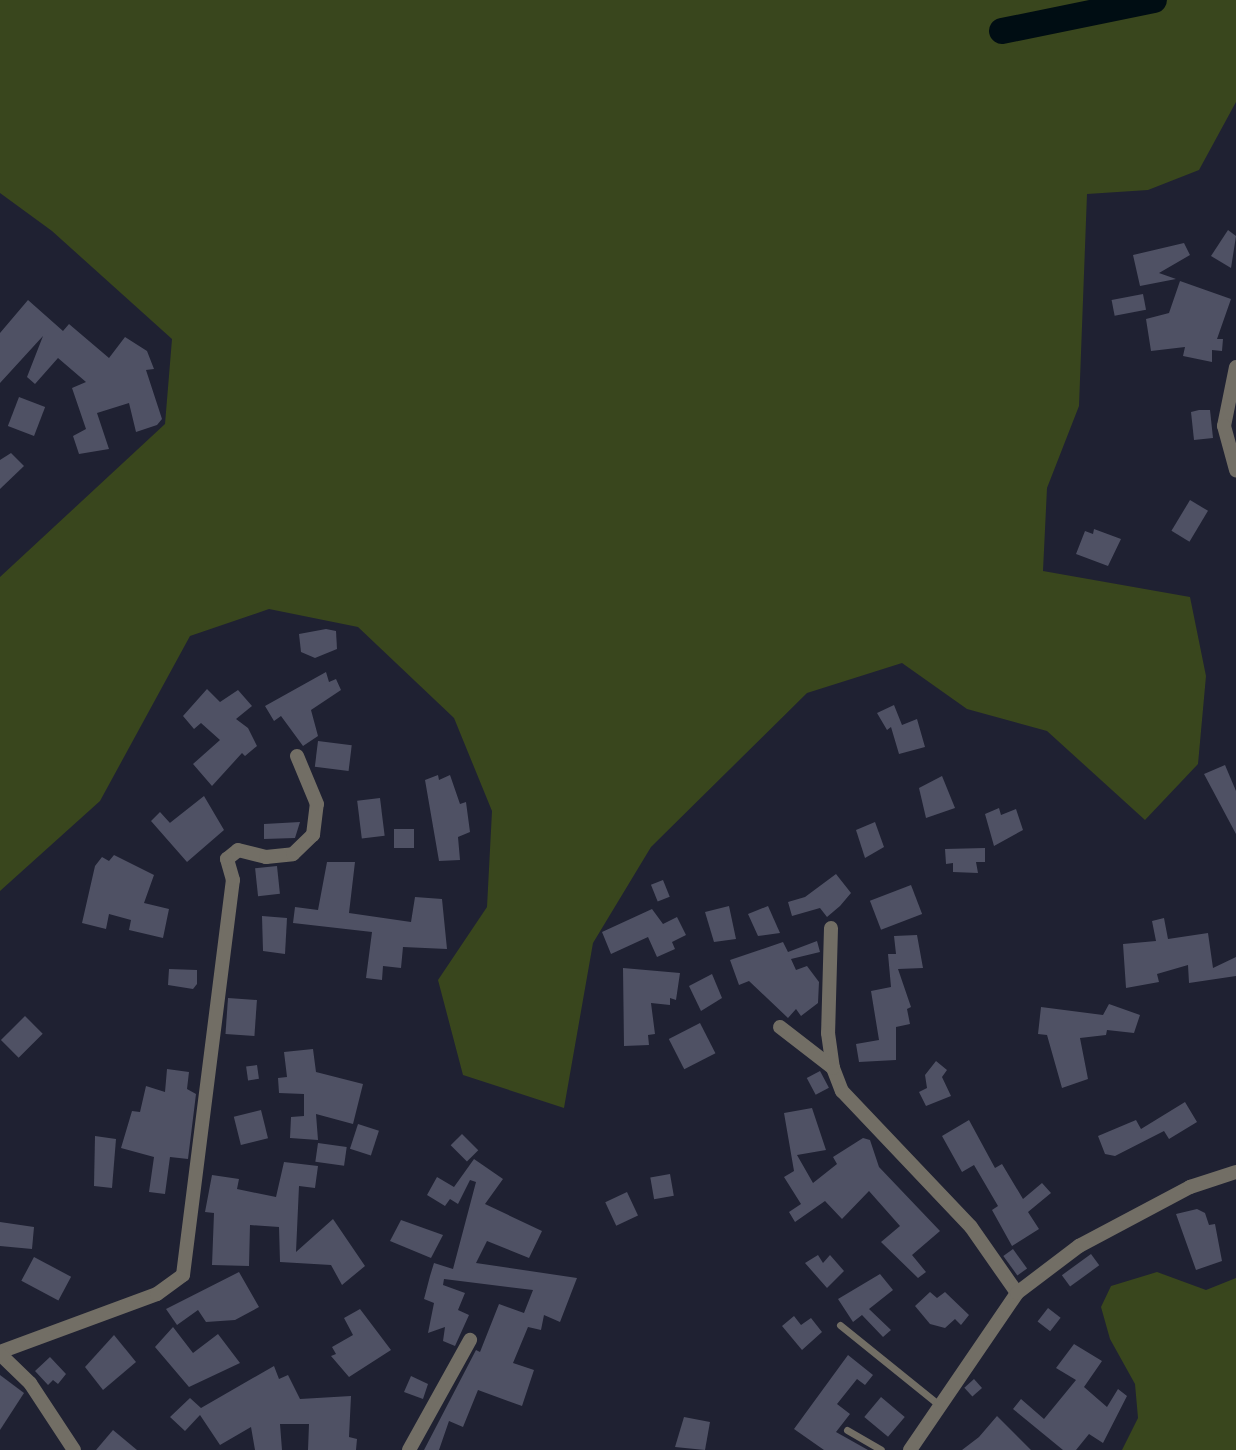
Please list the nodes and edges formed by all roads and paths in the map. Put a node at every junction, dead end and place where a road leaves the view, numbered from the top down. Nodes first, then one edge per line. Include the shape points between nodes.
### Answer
1 (1236, 367) edge
2 (1236, 470) edge
3 (297, 756) dead end
4 (831, 928) dead end
5 (780, 1027) dead end
6 (833, 1068) junction
7 (1236, 1172) edge
8 (1017, 1293) junction
9 (840, 1325) dead end
10 (470, 1340) dead end
11 (0, 1353) edge
12 (939, 1405) junction
13 (847, 1430) dead end
14 (74, 1450) edge
15 (409, 1450) edge
16 (881, 1450) edge
17 (910, 1450) edge

1 - 2 street via 1224,426
3 - 11 street via 317,804 313,835 293,854 266,857 238,850 227,859 233,880 183,1275 157,1294
4 - 6 street
5 - 6 street
6 - 8 street via 850,1101 971,1227
7 - 8 street via 1190,1187 1079,1246
8 - 12 street
9 - 12 lane
10 - 15 street
11 - 14 street via 30,1383
12 - 17 street
13 - 16 lane

